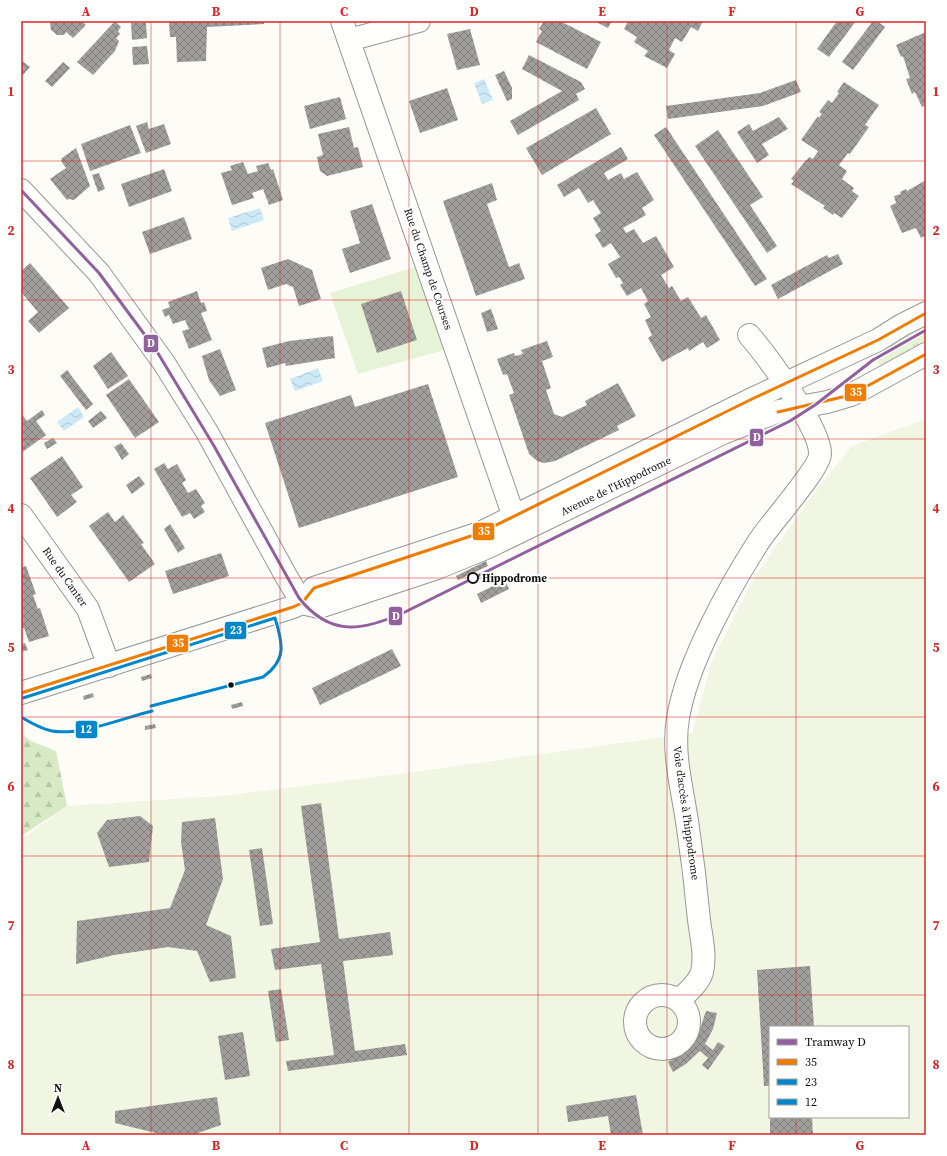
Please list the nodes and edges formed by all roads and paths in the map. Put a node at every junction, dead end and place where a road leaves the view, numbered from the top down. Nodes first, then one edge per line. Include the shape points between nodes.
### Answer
1 (419, 21) edge
2 (345, 30) edge
3 (21, 190) edge
4 (926, 313) edge
5 (749, 335) dead end
6 (926, 354) edge
7 (784, 384) junction
8 (800, 407) junction
9 (514, 516) junction
10 (24, 522) edge
11 (541, 523) junction
12 (460, 559) junction
13 (302, 603) junction
14 (108, 666) junction
15 (21, 693) edge
16 (679, 1000) dead end

1 - 2 street
2 - 9 street, Rue du Champ de Courses
3 - 13 street via 99,273 164,362 207,432
4 - 7 street, Avenue de l'Hippodrome via 878,340
5 - 7 street, Voie d'accès à l'hippodrome
6 - 8 street, Avenue de l'Hippodrome via 851,394
7 - 8 street, Voie d'accès à l'hippodrome
7 - 9 street, Avenue de l'Hippodrome
8 - 11 street, Avenue de l'Hippodrome via 761,417 723,433
8 - 16 street, Voie d'accès à l'hippodrome via 817,436 820,458 811,474 759,541 733,584 693,668 678,716 676,734 679,776 694,861 703,953 701,972 692,988
9 - 11 street
9 - 12 street via 512,527
9 - 13 street, Avenue de l'Hippodrome via 480,533 314,588
10 - 14 street, Rue du Canter via 88,609
11 - 12 street, Avenue de l'Hippodrome
12 - 13 street, Avenue de l'Hippodrome via 319,608
13 - 14 street
14 - 15 street

